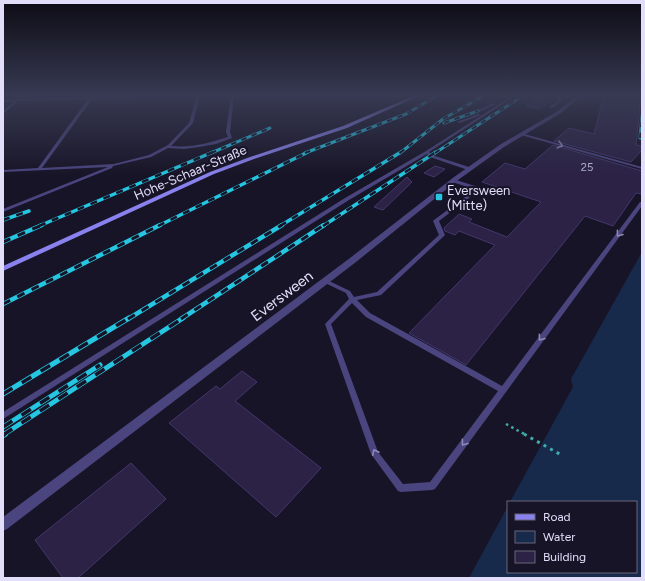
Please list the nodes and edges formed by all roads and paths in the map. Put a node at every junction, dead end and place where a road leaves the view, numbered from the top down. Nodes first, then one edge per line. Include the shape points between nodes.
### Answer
1 (73, 122) edge
2 (191, 122) edge
3 (229, 122) edge
4 (352, 122) edge
5 (473, 122) edge
6 (546, 122) edge
7 (522, 134) junction
8 (167, 147) junction
9 (427, 152) junction
10 (114, 165) junction
11 (642, 168) edge
12 (39, 169) junction
13 (470, 169) junction
14 (3, 171) edge
15 (454, 181) junction
16 (642, 202) edge
17 (3, 211) edge
18 (3, 269) edge
19 (325, 281) junction
20 (352, 299) junction
21 (503, 390) junction
22 (3, 416) edge
23 (506, 424) dead end
24 (563, 456) dead end
25 (3, 525) edge

1 - 12 lane
2 - 8 lane
3 - 8 lane via 230,138 201,147
4 - 18 main road, Hohe-Schaar-Straße via 326,134 212,173
5 - 9 lane
6 - 7 street, Eversween
7 -> 11 lane
7 - 13 street, Eversween
8 - 10 lane via 150,156
9 - 13 lane via 431,156
9 - 22 lane via 347,199
10 - 12 lane
10 - 17 lane
12 - 14 lane
13 - 15 street, Eversween
15 - 19 street, Eversween
15 - 20 lane via 473,187 476,191 436,222 442,235 379,294
16 -> 21 lane
19 - 20 lane via 348,292
19 - 25 street, Eversween
20 - 21 lane via 368,315
21 -> 20 lane via 432,486 401,488 375,454 328,324
23 - 24 path

